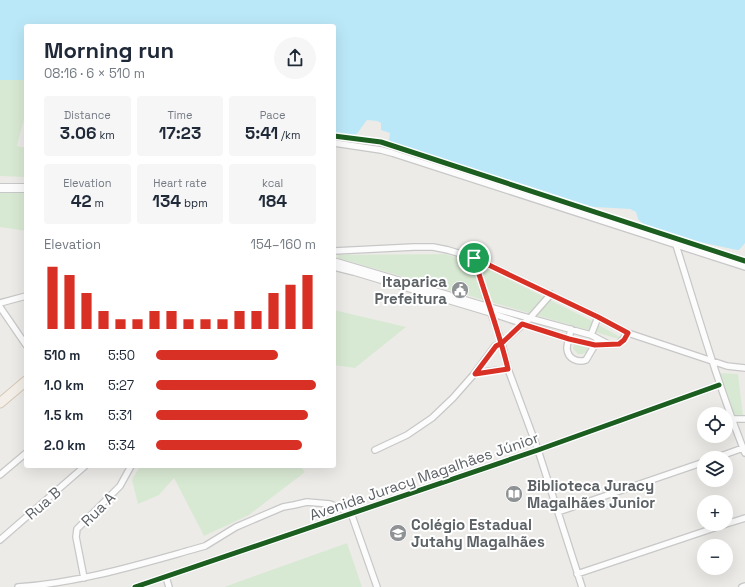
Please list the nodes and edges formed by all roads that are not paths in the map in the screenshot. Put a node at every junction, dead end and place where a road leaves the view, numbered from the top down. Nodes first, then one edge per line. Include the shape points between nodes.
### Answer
1 (336, 142) edge
2 (0, 188) edge
3 (24, 188) edge
4 (676, 245) junction
5 (336, 251) edge
6 (474, 258) junction
7 (336, 262) edge
8 (336, 267) edge
9 (745, 267) edge
10 (356, 270) junction
11 (406, 284) junction
12 (551, 294) junction
13 (24, 297) edge
14 (0, 303) edge
15 (0, 307) edge
16 (489, 307) junction
17 (491, 313) junction
18 (598, 317) junction
19 (530, 318) junction
20 (522, 324) junction
21 (571, 330) junction
22 (628, 333) junction
23 (591, 335) junction
24 (598, 338) junction
25 (569, 339) junction
26 (24, 341) edge
27 (502, 343) junction
28 (608, 344) junction
29 (595, 345) junction
30 (713, 362) junction
31 (745, 368) edge
32 (508, 369) junction
33 (475, 374) junction
34 (24, 383) edge
35 (719, 385) junction
36 (0, 403) edge
37 (727, 407) edge
38 (733, 419) edge
39 (745, 419) edge
40 (733, 422) edge
41 (375, 450) dead end
42 (538, 450) junction
43 (744, 451) edge
44 (733, 454) edge
45 (24, 455) edge
46 (697, 464) edge
47 (83, 468) edge
48 (130, 468) edge
49 (0, 475) edge
50 (558, 512) junction
51 (351, 513) junction
52 (745, 518) edge
53 (733, 522) edge
54 (705, 531) edge
55 (0, 540) edge
56 (577, 574) junction
57 (166, 577) junction
58 (84, 578) junction
59 (745, 586) edge
60 (18, 587) edge
61 (135, 587) edge
62 (169, 587) edge
63 (377, 587) edge
64 (582, 587) edge
65 (742, 587) edge

1 - 4 street via 392,153
2 - 3 street
4 - 9 street
4 - 30 street
5 - 6 street via 433,247
6 - 12 street
6 - 16 street
7 - 10 street
8 - 10 street
10 - 11 street
11 - 16 street
11 - 17 street
12 - 18 street
12 - 19 street
13 - 14 street
15 - 26 street
16 - 17 street
16 - 19 street
17 - 20 street
17 - 27 street
18 - 22 street
18 - 23 street
19 - 20 street
19 - 21 street
20 - 25 street
20 - 27 street
21 - 23 street
21 - 25 street
22 - 28 street via 619,344
22 - 30 street
23 - 24 street
24 - 28 street
24 - 29 street
25 - 29 street
25 - 29 street via 568,353 571,358 578,361 588,359
27 - 32 street
27 - 33 street via 496,346
28 - 29 street
30 - 31 street
30 - 35 street
32 - 33 street
32 - 42 street
33 - 41 street via 432,418 407,435
34 - 36 main road
35 - 37 street
35 - 42 street, Avenida Juracy Magalhães Júnior
38 - 39 street
40 - 43 street
42 - 50 street
42 - 51 street, Avenida Juracy Magalhães Júnior
43 - 44 street
45 - 49 street
46 - 50 street
47 - 55 street, Rua B
48 - 58 street, Rua A via 120,486 77,529 76,537
50 - 56 street
51 - 57 street, Avenida Juracy Magalhães Júnior
51 - 58 street via 330,504 307,502 283,507 236,527 205,546
51 - 63 street
52 - 53 street
54 - 56 street
56 - 64 street
57 - 61 street, Avenida Juracy Magalhães Júnior
57 - 62 street
58 - 60 street
59 - 65 street

